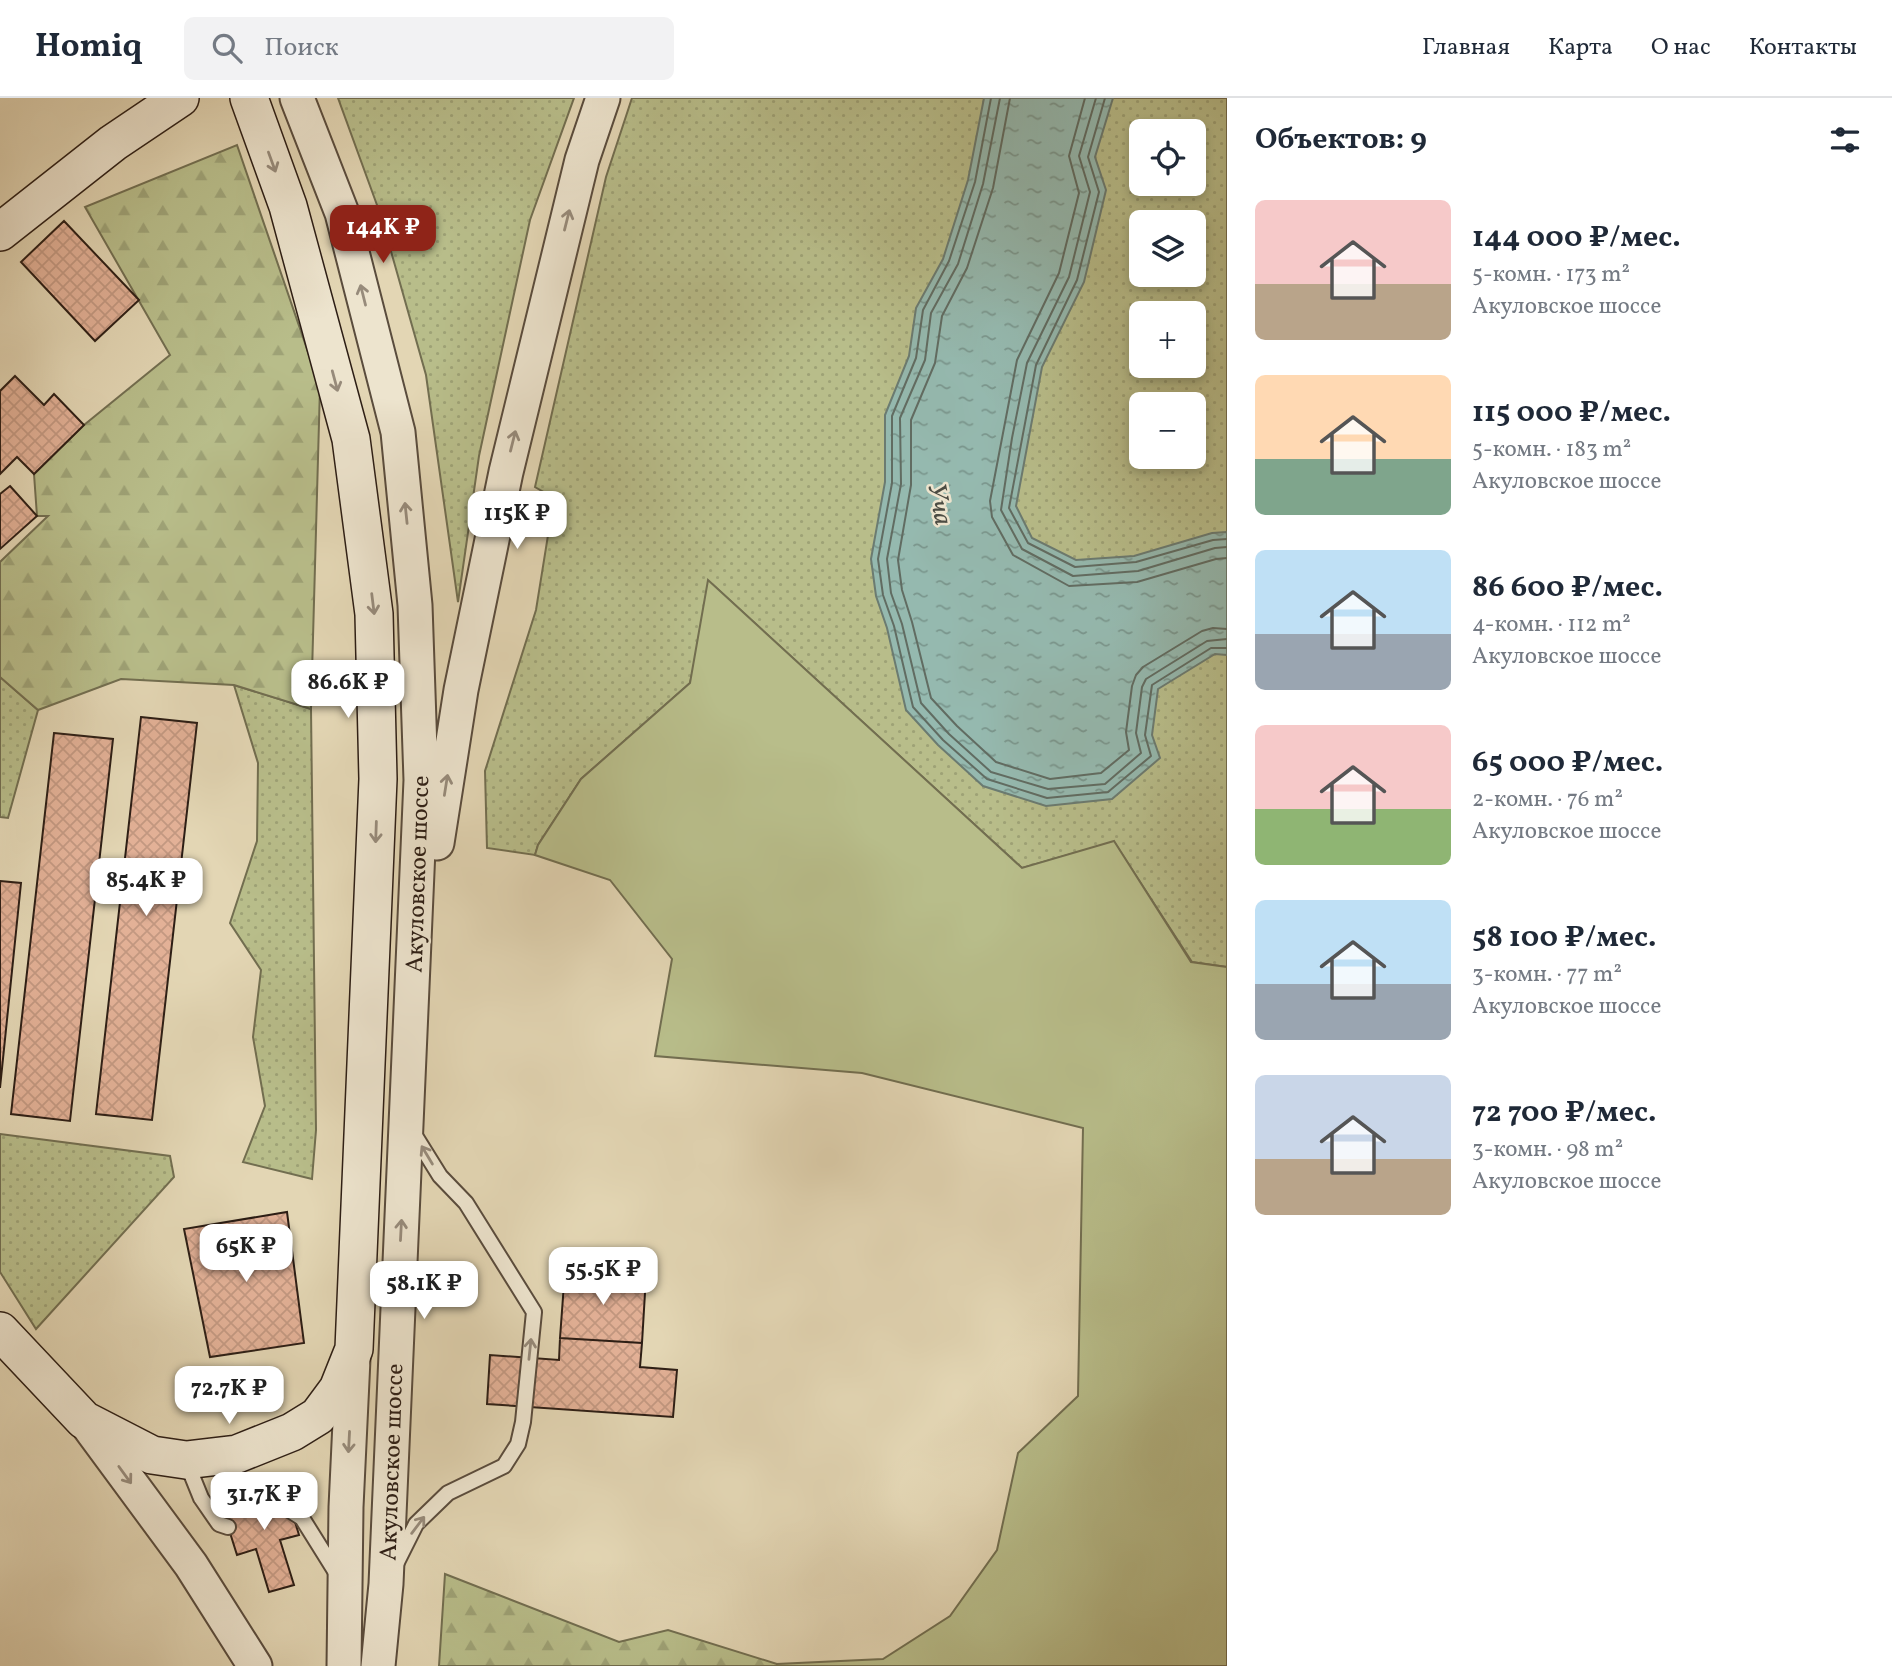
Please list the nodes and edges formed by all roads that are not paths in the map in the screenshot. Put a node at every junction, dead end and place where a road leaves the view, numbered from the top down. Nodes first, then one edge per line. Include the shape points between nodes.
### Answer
1 (180, 98) edge
2 (249, 98) edge
3 (297, 98) edge
4 (603, 98) edge
5 (0, 232) edge
6 (413, 997) junction
7 (407, 1122) junction
8 (0, 1331) edge
9 (354, 1349) junction
10 (84, 1420) junction
11 (186, 1460) junction
12 (291, 1511) dead end
13 (228, 1527) dead end
14 (386, 1584) junction
15 (344, 1585) junction
16 (255, 1666) edge
17 (344, 1666) edge
18 (378, 1666) edge

1 - 5 main road via 113,143
2 -> 9 main road, Акуловское шоссе via 288,206 351,439 374,614 378,779
6 -> 3 street, Акуловское шоссе via 421,766 415,605 398,432 342,213
6 -> 4 street via 461,690 506,472 582,160
6 - 7 street, Акуловское шоссе
14 -> 7 street, Акуловское шоссе
14 -> 7 lane via 416,1524 448,1493 504,1466 518,1444 534,1312 466,1203 440,1176
8 - 10 main road
9 - 11 main road via 338,1389 317,1416 292,1432 237,1454
9 -> 15 street, Акуловское шоссе
10 - 11 main road via 152,1455
10 -> 16 street via 191,1565
11 - 13 lane via 201,1498 219,1524
12 - 15 lane via 302,1518
14 - 18 street, Акуловское шоссе
15 - 17 street, Акуловское шоссе

